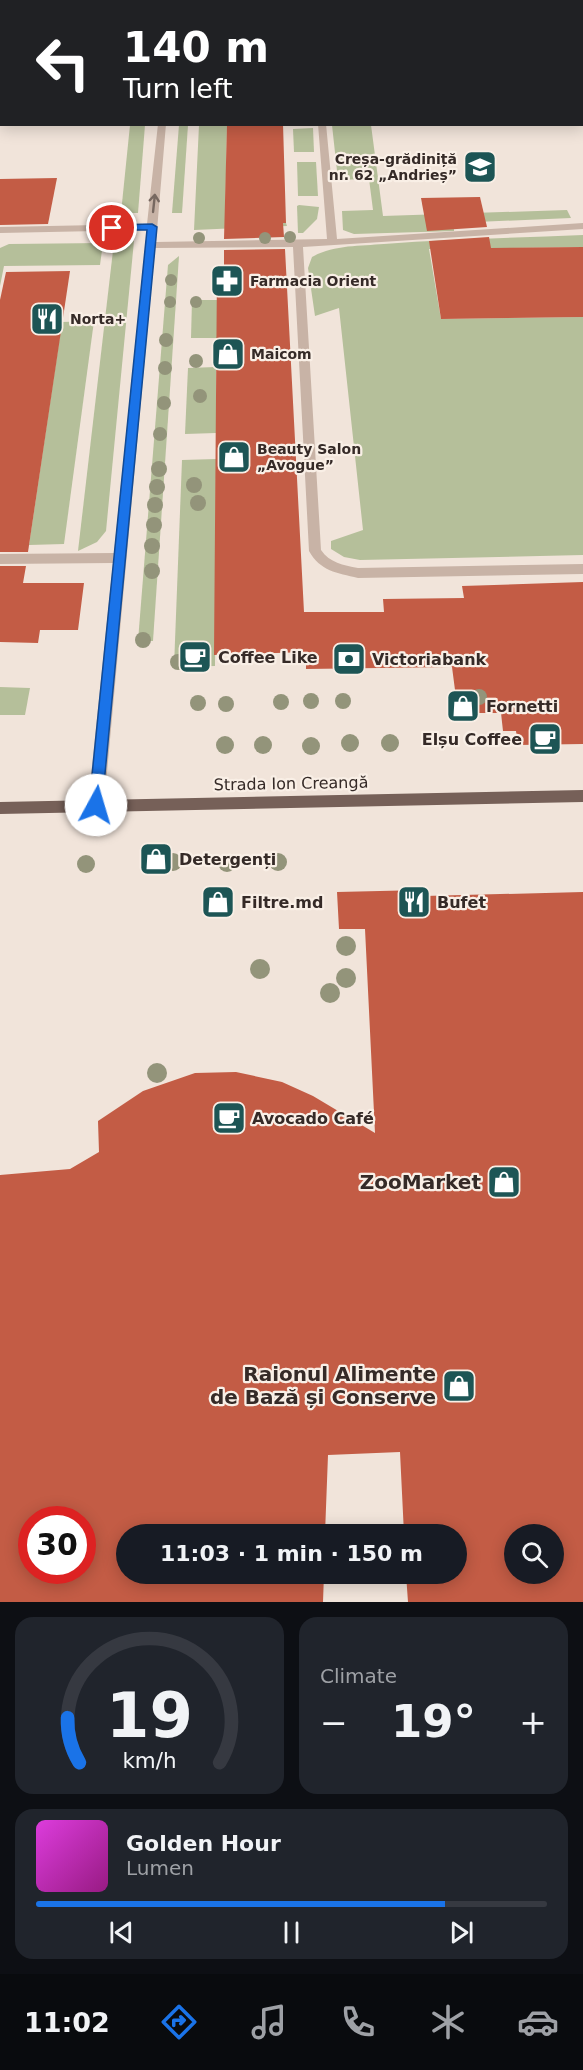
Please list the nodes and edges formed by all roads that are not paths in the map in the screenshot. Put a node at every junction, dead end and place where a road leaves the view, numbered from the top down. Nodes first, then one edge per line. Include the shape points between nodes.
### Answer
1 (162, 126) edge
2 (322, 126) edge
3 (583, 226) edge
4 (152, 227) junction
5 (0, 230) edge
6 (332, 242) junction
7 (298, 244) junction
8 (150, 245) junction
9 (119, 558) junction
10 (0, 559) edge
11 (583, 569) edge
12 (583, 796) edge
13 (96, 805) junction
14 (0, 808) edge

4 -> 1 street
2 - 6 street
3 - 6 street
4 - 5 street
4 - 8 street
6 - 7 street
7 - 8 street
7 - 11 street via 315,550 322,561 358,573
8 - 9 street
9 - 10 street
9 - 13 street
12 - 13 main road, Strada Ion Creangă
13 - 14 main road, Strada Ion Creangă

